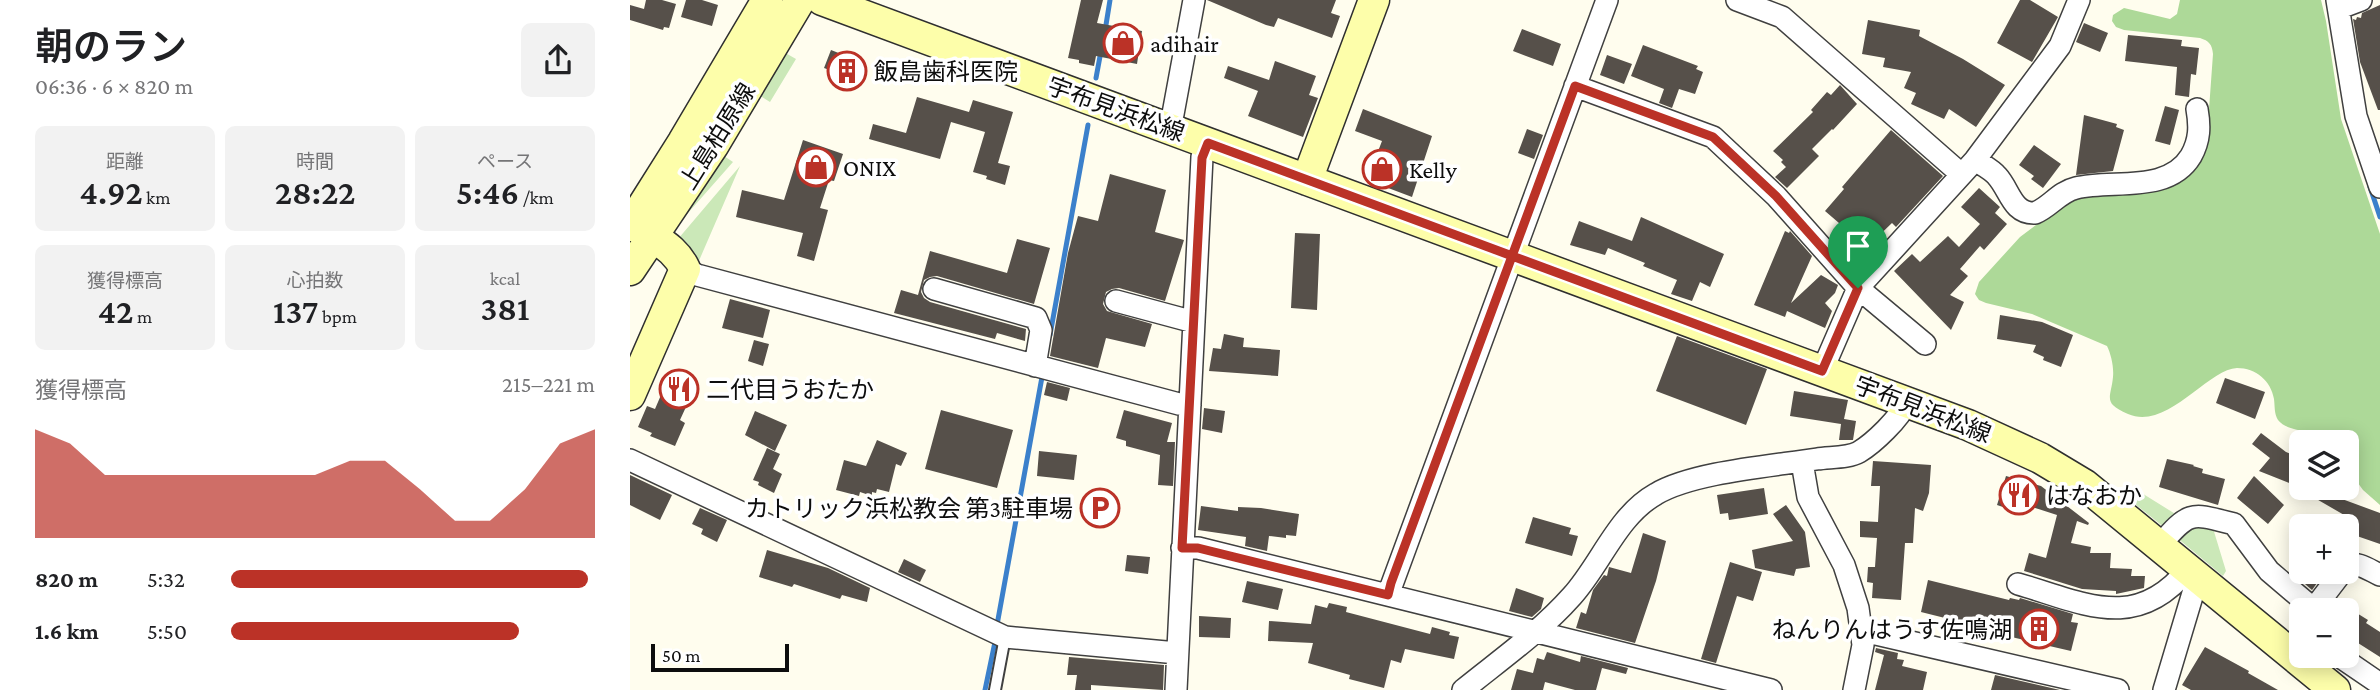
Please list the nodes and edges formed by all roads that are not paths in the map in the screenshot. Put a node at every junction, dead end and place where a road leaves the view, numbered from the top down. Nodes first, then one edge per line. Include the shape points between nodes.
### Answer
1 (767, 0) edge
2 (800, 0) edge
3 (822, 0) edge
4 (1194, 0) edge
5 (1374, 0) edge
6 (1607, 0) edge
7 (1737, 0) edge
8 (2079, 0) edge
9 (2361, 0) edge
10 (2338, 4) edge
11 (1575, 86) junction
12 (2197, 109) dead end
13 (1168, 129) junction
14 (1208, 143) junction
15 (1968, 167) junction
16 (1307, 180) junction
17 (2380, 187) edge
18 (638, 222) edge
19 (1512, 256) junction
20 (685, 269) junction
21 (630, 270) edge
22 (1858, 288) junction
23 (934, 289) dead end
24 (1116, 301) dead end
25 (1194, 322) junction
26 (1925, 344) dead end
27 (1035, 366) junction
28 (1822, 371) junction
29 (630, 396) edge
30 (1906, 402) junction
31 (1190, 405) junction
32 (630, 460) edge
33 (1802, 462) junction
34 (2160, 545) junction
35 (1182, 548) junction
36 (2359, 565) edge
37 (2196, 575) junction
38 (2380, 575) edge
39 (2018, 584) dead end
40 (2333, 584) edge
41 (1388, 595) junction
42 (2292, 598) edge
43 (2322, 598) edge
44 (1536, 632) junction
45 (1862, 634) junction
46 (1005, 638) junction
47 (1177, 653) junction
48 (2357, 668) edge
49 (2380, 684) edge
50 (995, 690) edge
51 (1175, 690) edge
52 (1463, 690) edge
53 (1771, 690) edge
54 (1854, 690) edge
55 (2118, 690) edge
56 (2164, 690) edge
57 (2335, 690) edge

1 - 18 main road, 上島柏原線
2 - 18 main road, 上島柏原線 via 725,126
3 - 13 main road, 宇布見浜松線
4 - 13 street
5 - 16 main road
6 - 11 street
7 - 15 street via 1782,17
8 - 15 street via 2060,46
9 - 10 street
10 - 17 street via 2356,116
11 - 19 street
11 - 22 street via 1713,137 1776,196
12 - 15 street via 2199,136 2178,170 2153,180 2073,188 2035,213 2017,207 1998,177
13 - 14 main road, 宇布見浜松線
14 - 16 main road, 宇布見浜松線
14 - 25 street via 1202,158
15 - 22 street
16 - 19 main road, 宇布見浜松線
18 - 20 main road via 680,258
18 - 21 main road, 上島柏原線
19 - 28 main road, 宇布見浜松線
19 - 41 street
20 - 27 street
20 - 29 main road
22 - 26 street
22 - 28 street
23 - 27 street via 1036,318 1041,330
24 - 25 street
25 - 31 street
27 - 31 street
28 - 30 main road, 宇布見浜松線
30 - 33 street via 1902,414 1858,453
30 - 34 main road, 宇布見浜松線 via 2040,458 2106,501
31 - 35 street
32 - 46 street
33 - 44 street via 1690,481 1653,495 1633,512 1575,594
33 - 45 street via 1808,497 1844,565
34 - 37 main road, 宇布見浜松線
34 - 42 street via 2181,521 2199,515 2234,524
35 - 41 street via 1198,548
35 - 47 street
36 - 38 street
37 - 39 street via 2178,581 2150,602 2115,609
37 - 56 street
37 - 57 main road, 宇布見浜松線
40 - 43 street
41 - 44 street
44 - 52 street
44 - 53 street
45 - 54 street
45 - 55 street
46 - 47 street
46 - 50 lane
47 - 51 street
48 - 49 street

